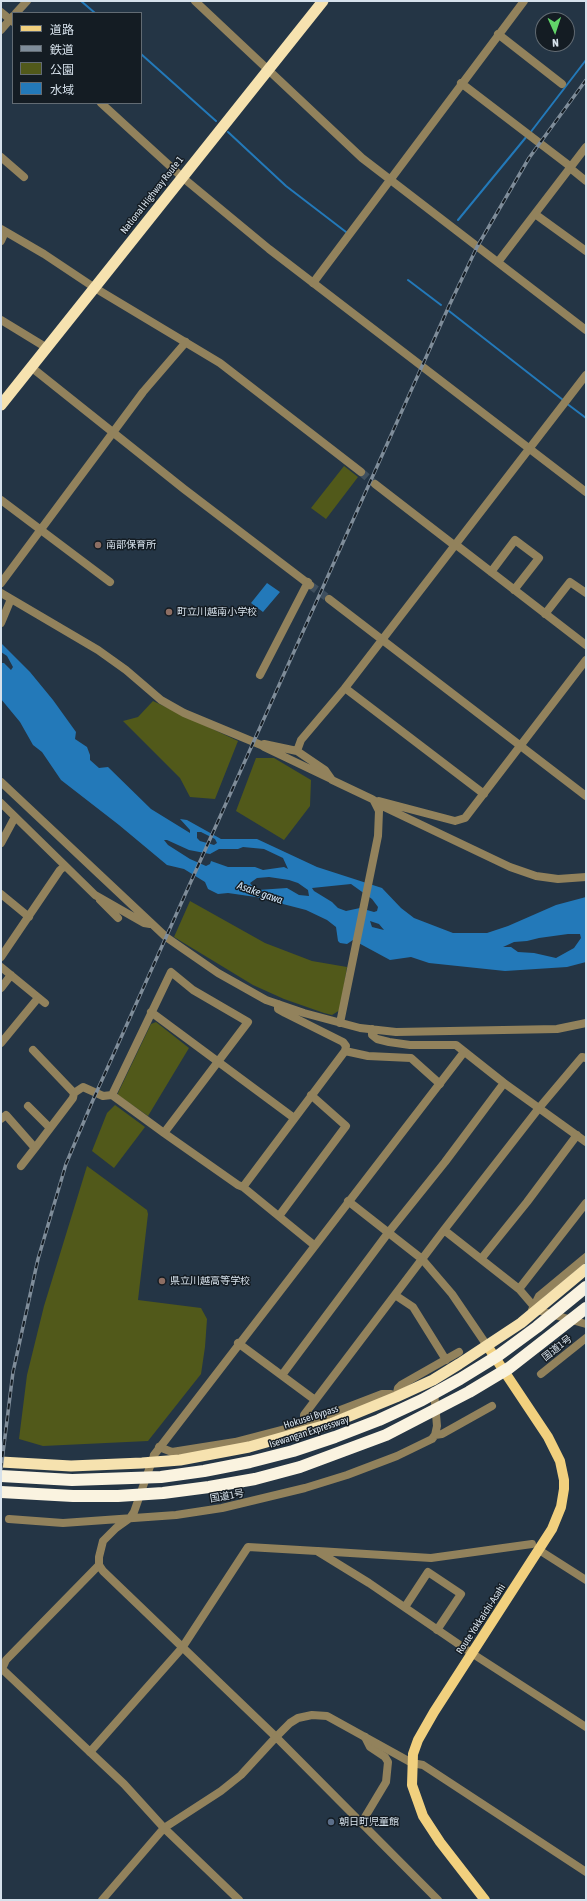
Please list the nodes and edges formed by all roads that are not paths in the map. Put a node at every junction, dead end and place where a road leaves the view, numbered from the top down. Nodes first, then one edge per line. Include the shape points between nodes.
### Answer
1 (27, 1) edge
2 (195, 1) edge
3 (323, 1) edge
4 (524, 1) edge
5 (1, 12) edge
6 (17, 12) edge
7 (12, 19) edge
8 (1, 30) edge
9 (498, 34) junction
10 (267, 71) junction
11 (461, 83) junction
12 (562, 84) dead end
13 (102, 104) edge
14 (586, 146) edge
15 (1, 157) edge
16 (570, 167) junction
17 (24, 177) dead end
18 (182, 177) junction
19 (390, 180) junction
20 (586, 181) edge
21 (535, 214) junction
22 (3, 230) edge
23 (1, 241) edge
24 (586, 251) edge
25 (498, 262) junction
26 (313, 283) junction
27 (95, 288) junction
28 (1, 320) edge
29 (586, 330) edge
30 (186, 342) junction
31 (47, 348) junction
32 (31, 367) junction
33 (586, 374) edge
34 (1, 405) edge
35 (113, 433) junction
36 (529, 449) junction
37 (361, 472) tunnel mouth
38 (375, 484) tunnel mouth
39 (586, 492) edge
40 (1, 500) edge
41 (41, 530) junction
42 (454, 545) junction
43 (491, 572) junction
44 (110, 582) dead end
45 (1, 583) edge
46 (514, 590) junction
47 (1, 593) edge
48 (586, 593) edge
49 (11, 599) junction
50 (329, 599) tunnel mouth
51 (545, 614) junction
52 (1, 622) edge
53 (382, 640) junction
54 (586, 645) edge
55 (586, 660) edge
56 (260, 675) dead end
57 (345, 688) junction
58 (261, 745) junction
59 (520, 746) junction
60 (297, 751) junction
61 (332, 780) junction
62 (1, 782) edge
63 (484, 794) junction
64 (586, 796) edge
65 (372, 799) junction
66 (1, 803) edge
67 (14, 817) junction
68 (1, 843) edge
69 (65, 866) junction
70 (586, 876) edge
71 (1, 894) edge
72 (95, 895) junction
73 (28, 917) junction
74 (118, 918) dead end
75 (153, 925) junction
76 (1, 957) edge
77 (1, 967) edge
78 (11, 975) junction
79 (1, 988) edge
80 (38, 998) junction
81 (46, 1004) dead end
82 (278, 1004) junction
83 (151, 1012) junction
84 (340, 1023) junction
85 (586, 1023) edge
86 (372, 1029) junction
87 (1, 1043) edge
88 (33, 1050) dead end
89 (345, 1051) junction
90 (464, 1052) junction
91 (586, 1058) edge
92 (218, 1062) junction
93 (504, 1083) junction
94 (440, 1084) junction
95 (74, 1092) junction
96 (112, 1095) junction
97 (311, 1095) junction
98 (28, 1106) dead end
99 (539, 1108) junction
100 (294, 1118) junction
101 (1, 1119) edge
102 (50, 1128) junction
103 (164, 1133) junction
104 (577, 1135) junction
105 (586, 1142) edge
106 (34, 1148) junction
107 (21, 1166) dead end
108 (243, 1187) junction
109 (348, 1202) junction
110 (586, 1203) edge
111 (279, 1216) junction
112 (444, 1230) junction
113 (388, 1233) junction
114 (314, 1245) junction
115 (586, 1257) edge
116 (422, 1259) junction
117 (481, 1259) junction
118 (586, 1269) edge
119 (586, 1288) edge
120 (519, 1289) junction
121 (395, 1295) junction
122 (536, 1308) junction
123 (586, 1308) edge
124 (586, 1324) edge
125 (586, 1338) edge
126 (238, 1343) junction
127 (488, 1347) junction
128 (459, 1352) dead end
129 (446, 1360) junction
130 (541, 1374) dead end
131 (282, 1375) junction
132 (432, 1380) junction
133 (401, 1385) junction
134 (382, 1394) junction
135 (396, 1398) junction
136 (316, 1400) junction
137 (492, 1406) dead end
138 (304, 1424) junction
139 (435, 1435) junction
140 (159, 1448) junction
141 (1, 1462) edge
142 (1, 1476) edge
143 (1, 1492) edge
144 (130, 1518) junction
145 (9, 1519) dead end
146 (536, 1547) junction
147 (317, 1551) junction
148 (99, 1565) junction
149 (586, 1580) edge
150 (404, 1607) junction
151 (437, 1630) junction
152 (182, 1648) junction
153 (473, 1654) junction
154 (1, 1668) edge
155 (586, 1727) edge
156 (276, 1737) junction
157 (364, 1737) junction
158 (90, 1752) junction
159 (412, 1763) junction
160 (362, 1822) junction
161 (164, 1828) junction
162 (586, 1872) edge
163 (102, 1900) edge
164 (239, 1900) edge
165 (438, 1900) edge
166 (485, 1900) edge

1 - 6 street
2 - 10 street
3 - 10 highway, National Highway Route 1
4 - 9 street
5 - 7 street
7 - 8 street
9 - 11 street
9 - 12 street
10 - 18 highway, National Highway Route 1
10 - 19 street via 362,158
11 - 16 street
11 - 19 street
13 - 18 street
14 - 16 street
15 - 17 street
16 - 20 street
16 - 21 street
18 - 26 street
18 - 27 highway, National Highway Route 1
19 - 25 street
19 - 26 street
21 - 24 street
21 - 25 street
22 - 23 street
22 - 27 street
25 - 29 street
26 - 36 street
27 - 30 street
27 - 31 highway, National Highway Route 1
28 - 31 street
30 - 35 street via 143,392
30 - 37 street via 220,363
31 - 32 highway, National Highway Route 1
32 - 34 highway, National Highway Route 1
32 - 35 street
33 - 36 street
35 - 41 street
35 - 56 street via 309,584
36 - 39 street
36 - 42 street
38 - 42 street
40 - 41 street
41 - 44 street
41 - 45 street
42 - 43 street
42 - 53 street
43 - 46 street
43 - 46 street via 516,540 539,558
46 - 51 street
47 - 49 street
48 - 51 street via 570,582
49 - 52 street
49 - 58 street via 98,650 172,707
50 - 53 street
51 - 54 street
53 - 57 street
53 - 59 street
55 - 59 street
57 - 60 street via 301,740
57 - 63 street
58 - 60 street
58 - 61 street
59 - 63 street
59 - 64 street
60 - 61 street via 325,770
61 - 65 street
62 - 75 street
63 - 65 street via 465,818 455,821
65 - 70 street via 510,867 536,876 558,879
65 - 84 street via 379,810 380,818 376,853
66 - 67 street
67 - 68 street
67 - 69 street
69 - 72 street
69 - 73 street
71 - 73 street
72 - 74 street
72 - 75 street via 144,923
73 - 76 street
75 - 82 street via 175,944 218,973 256,996
77 - 78 street
78 - 79 street
78 - 80 street
80 - 81 street
80 - 87 street
82 - 84 street
82 - 89 street via 278,1009 343,1042 346,1046
83 - 92 street
83 - 92 street via 171,972 199,994 248,1022
83 - 96 street
84 - 86 street
85 - 86 street via 557,1029 396,1032
86 - 90 street via 372,1035 377,1039 410,1045 456,1045
88 - 95 street
89 - 94 street via 368,1056 411,1058
89 - 97 street
90 - 93 street
90 - 94 street
91 - 99 street via 582,1057
92 - 100 street
92 - 103 street
93 - 99 street
93 - 113 street
94 - 109 street
95 - 96 street via 83,1087 103,1096
95 - 102 street via 73,1098
96 - 103 street
97 - 100 street
97 - 111 street via 346,1126
98 - 102 street
99 - 104 street
99 - 112 street
100 - 108 street
101 - 106 street via 6,1115
102 - 106 street
103 - 108 street
104 - 105 street
104 - 117 street
106 - 107 street
108 - 111 street
109 - 113 street
109 - 114 street
110 - 120 street
111 - 114 street
112 - 116 street
112 - 117 street
113 - 116 street
113 - 131 street
114 - 126 street
115 - 122 street via 539,1296
116 - 121 street
116 - 127 street via 452,1294
117 - 120 street
118 - 122 highway, Hokusei Bypass
119 - 142 highway, Isewangan Expressway via 537,1327 460,1379 422,1400 335,1438 250,1462 161,1477 72,1480
120 - 122 street
121 - 129 street via 413,1307
121 - 136 street
122 - 124 street
122 - 127 highway, Hokusei Bypass via 528,1318
123 - 143 highway via 508,1368 469,1392 386,1435 300,1467 255,1479 163,1493 74,1496
125 - 130 street, 国道1号
126 - 131 street
126 - 140 street
127 - 132 highway, Hokusei Bypass
127 - 146 main road, Route Yokkaichi-Asahi via 548,1437 562,1471 564,1489 561,1507 552,1529
128 - 129 street
129 - 133 street
131 - 136 street
132 - 135 highway, Hokusei Bypass
132 - 139 street via 437,1426
133 - 134 street
133 - 135 street
134 - 135 street via 391,1394
134 - 138 street
135 - 141 highway, Hokusei Bypass via 291,1436 180,1460 71,1466
136 - 138 street via 304,1415
137 - 139 street, 国道1号 via 442,1434
138 - 140 street via 201,1448 172,1452
139 - 144 street, 国道1号 via 397,1456 305,1488 222,1508
140 - 144 street
144 - 145 street, 国道1号 via 63,1523
144 - 148 street via 103,1541
146 - 147 street via 431,1558
146 - 149 street
146 - 153 main road, Route Yokkaichi-Asahi
147 - 150 street
147 - 152 street via 248,1547
148 - 152 street via 107,1576
148 - 154 street
150 - 151 street
150 - 151 street via 428,1572 462,1594
151 - 153 street
152 - 156 street
152 - 158 street
153 - 155 street
153 - 159 main road, Route Yokkaichi-Asahi via 418,1740
154 - 158 street
156 - 157 street via 298,1718 312,1715 327,1716
156 - 160 street
156 - 161 street via 222,1791
157 - 159 street
157 - 160 street via 370,1747 388,1762 386,1782
158 - 161 street via 124,1784
159 - 162 street via 423,1765
159 - 166 main road, Route Yokkaichi-Asahi via 412,1785 423,1816
160 - 165 street
161 - 163 street
161 - 164 street

